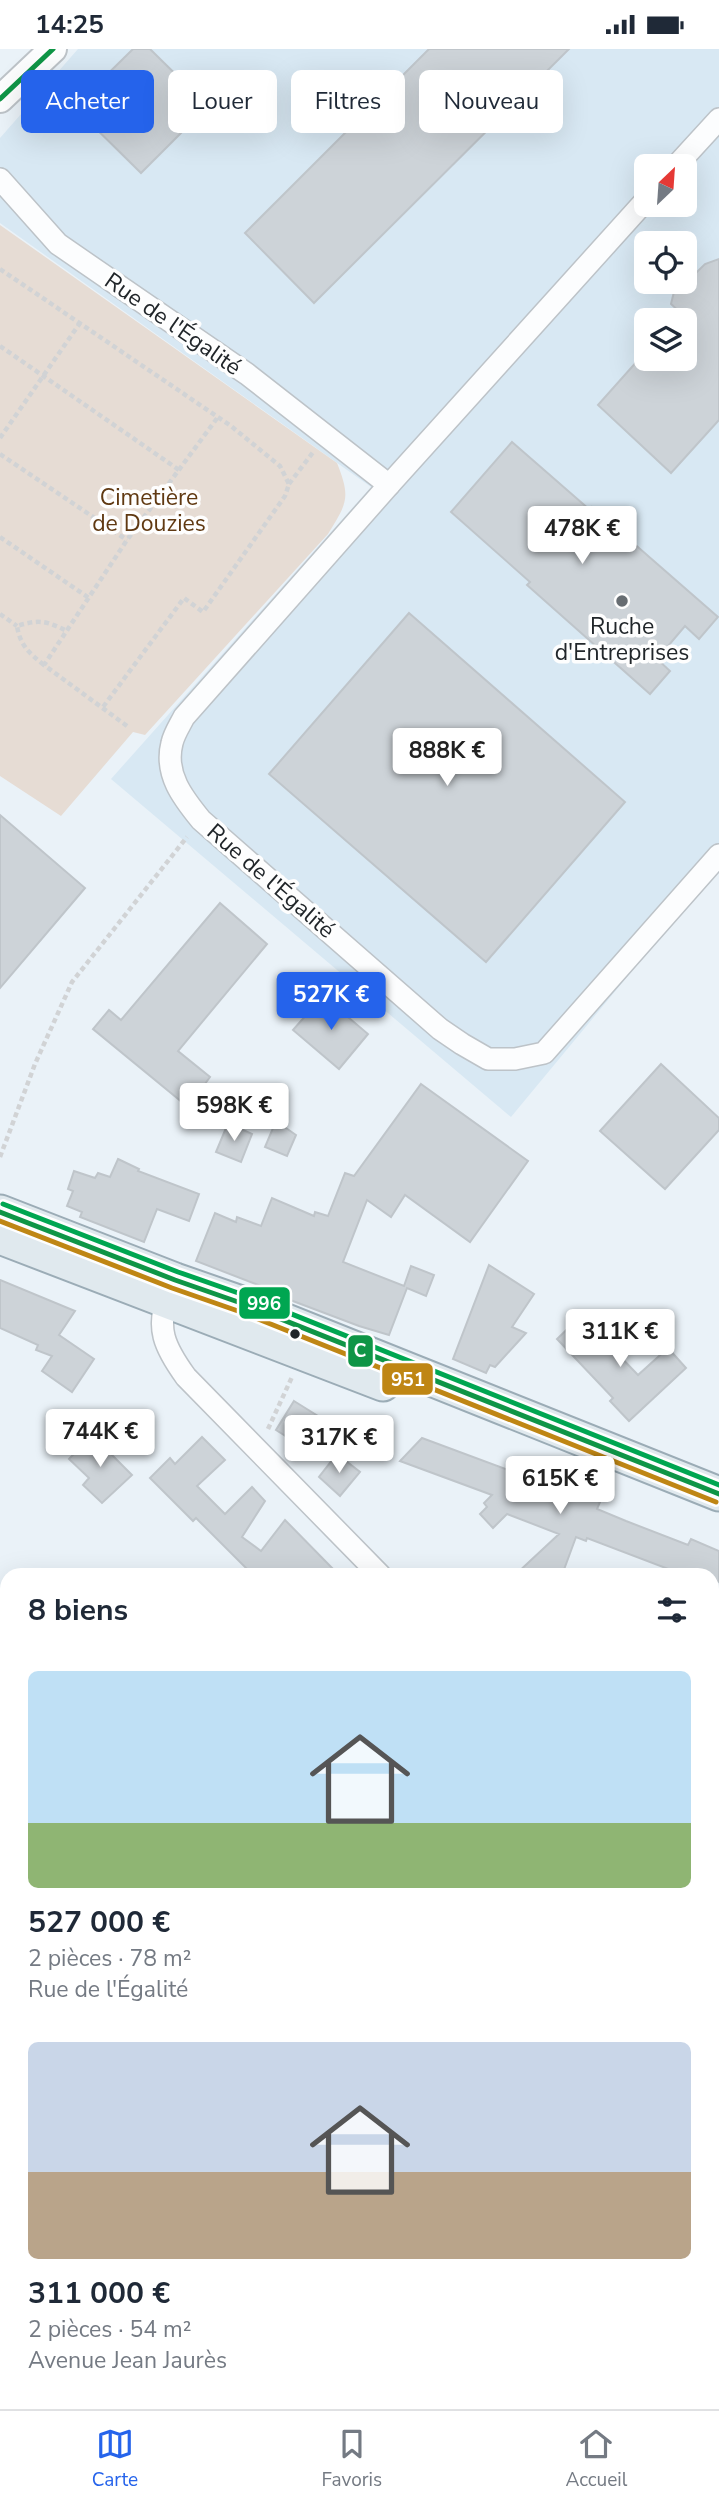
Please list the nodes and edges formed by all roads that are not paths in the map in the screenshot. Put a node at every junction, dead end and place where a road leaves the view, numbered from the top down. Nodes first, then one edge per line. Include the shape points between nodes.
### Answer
1 (53, 49) edge
2 (0, 99) edge
3 (719, 119) edge
4 (687, 154) edge
5 (0, 180) edge
6 (634, 212) edge
7 (388, 485) junction
8 (719, 855) edge
9 (0, 1212) edge
10 (0, 1237) edge
11 (170, 1291) junction
12 (719, 1494) edge
13 (719, 1518) edge
14 (364, 1568) edge

1 - 2 street
3 - 4 street
5 - 7 street, Rue de l'Égalité via 58,244 247,375
6 - 7 street, Rue de l'Égalité
7 - 8 street, Rue de l'Égalité via 184,717 172,743 170,768 180,795 201,820 440,1029 488,1059 544,1053
9 - 11 main road
10 - 11 main road
11 - 12 main road via 254,1308
11 - 13 main road via 303,1354
11 - 14 street via 161,1324 168,1353

